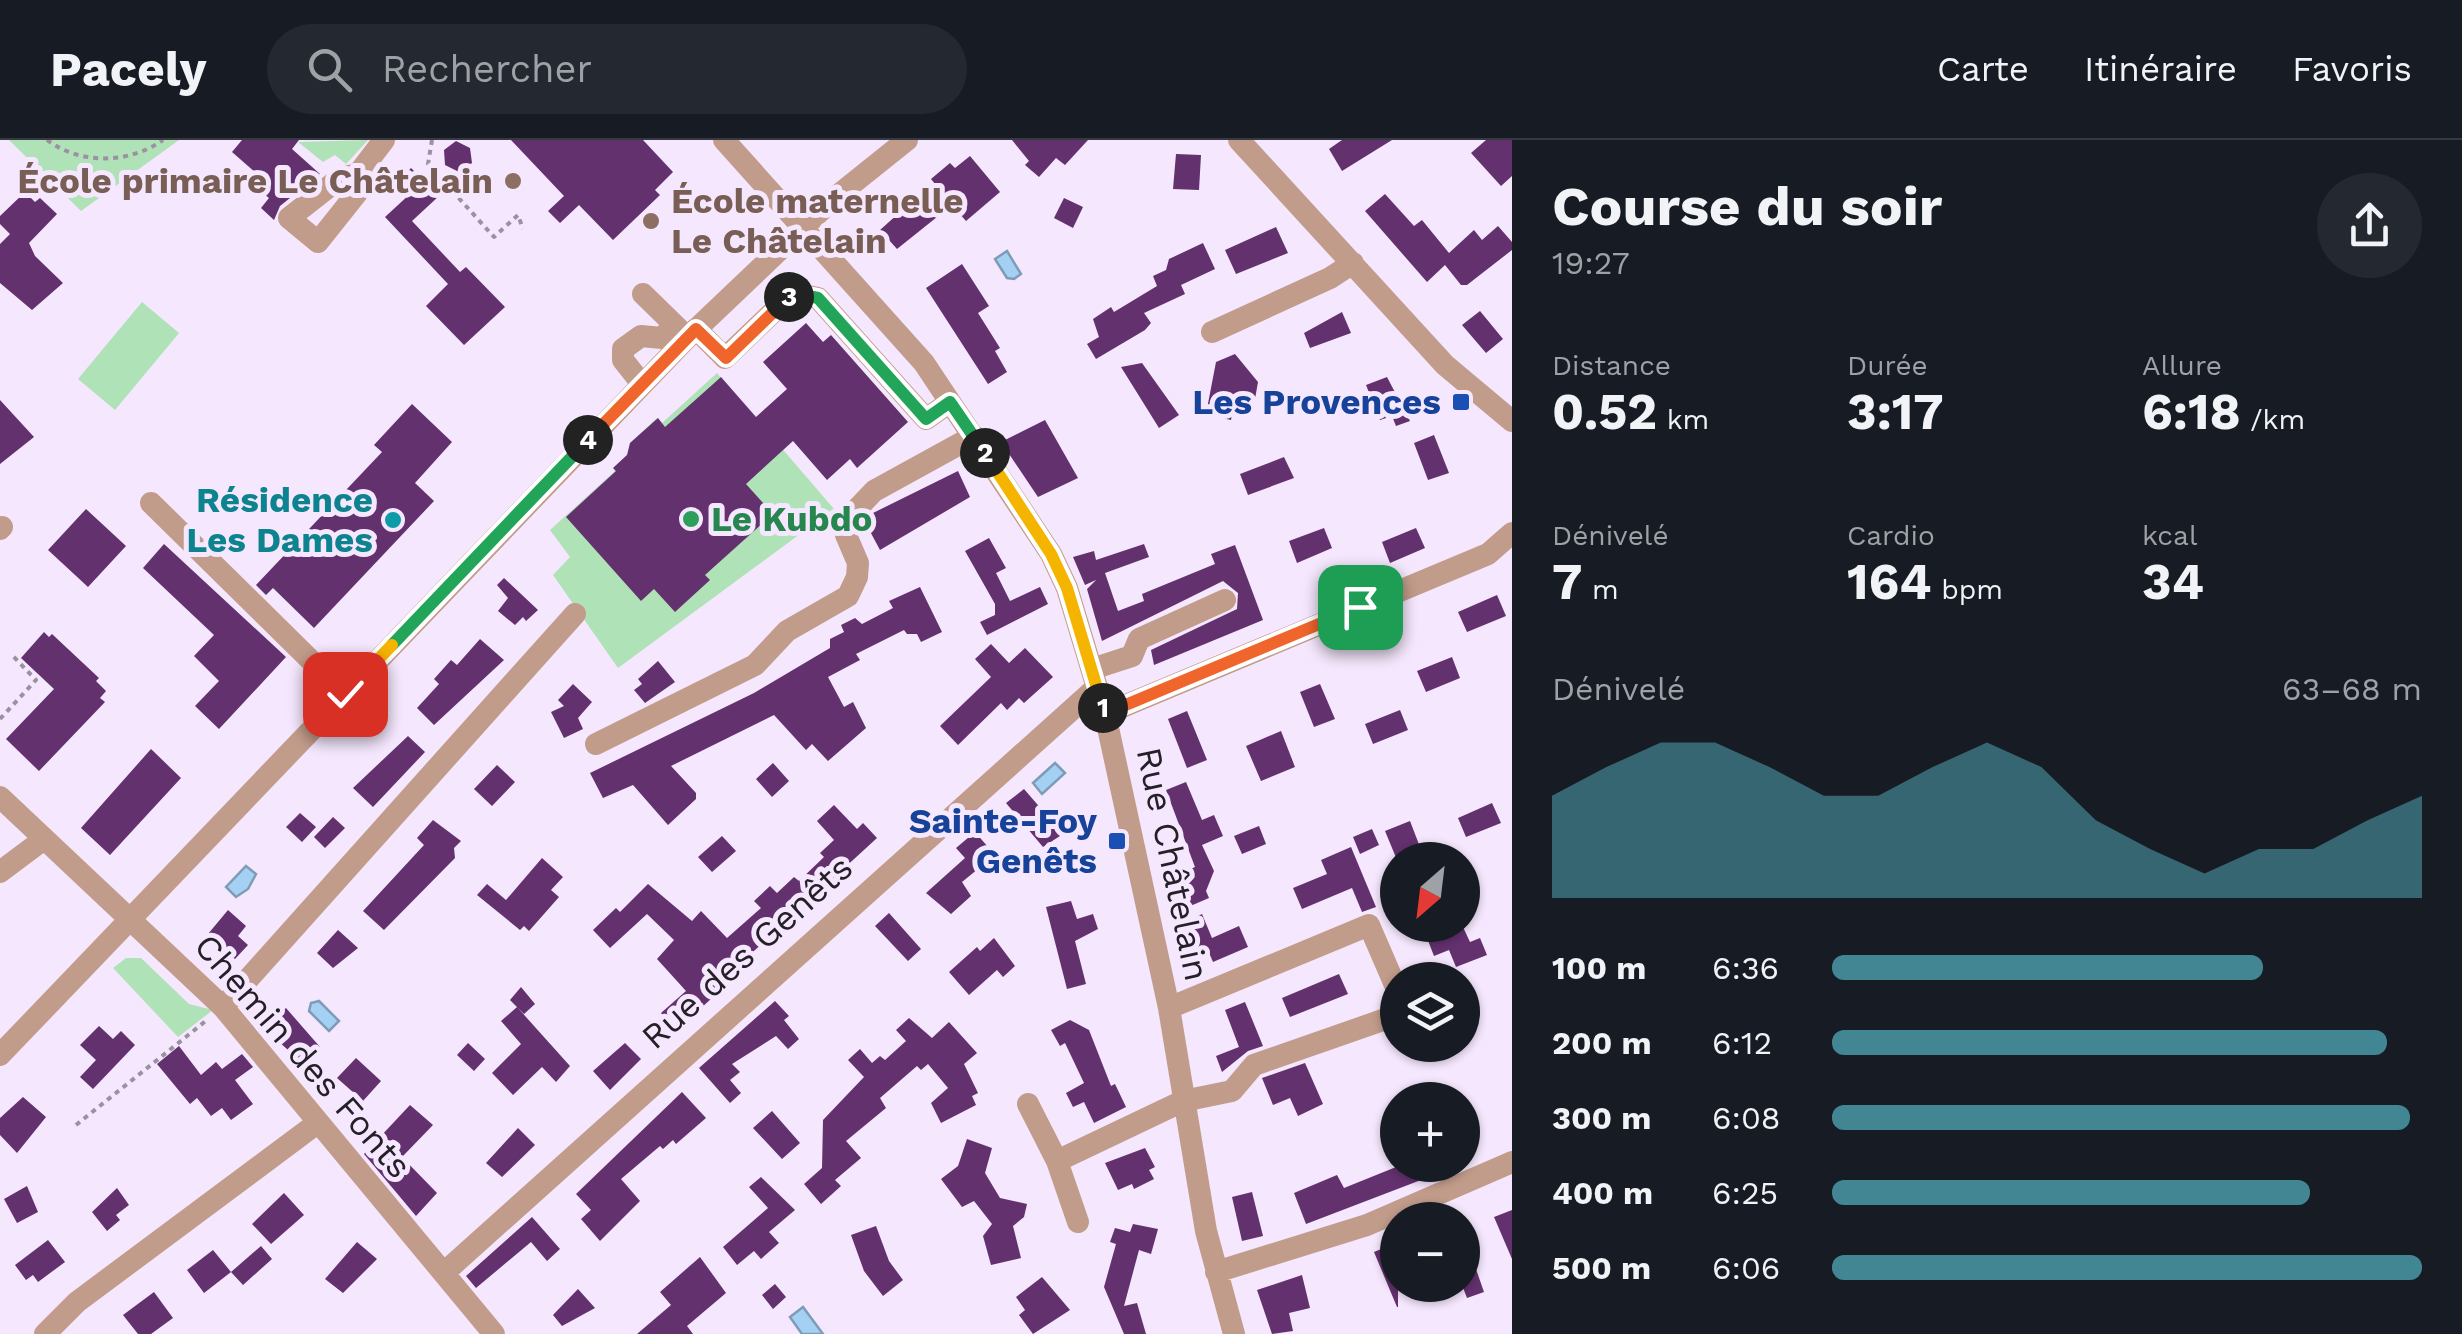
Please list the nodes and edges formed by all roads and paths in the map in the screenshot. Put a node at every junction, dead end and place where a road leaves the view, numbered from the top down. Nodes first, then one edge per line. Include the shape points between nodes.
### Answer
1 (47, 140) edge
2 (163, 140) edge
3 (384, 140) edge
4 (432, 140) edge
5 (724, 140) edge
6 (906, 140) edge
7 (1238, 140) edge
8 (358, 174) dead end
9 (804, 226) junction
10 (524, 230) dead end
11 (1352, 263) junction
12 (643, 294) dead end
13 (686, 331) junction
14 (1212, 332) dead end
15 (642, 384) junction
16 (950, 402) junction
17 (1512, 422) edge
18 (974, 436) junction
19 (150, 503) dead end
20 (1511, 539) edge
21 (1226, 600) dead end
22 (576, 614) dead end
23 (12, 655) dead end
24 (1094, 678) junction
25 (345, 694) junction
26 (1104, 714) junction
27 (0, 718) edge
28 (596, 744) dead end
29 (0, 797) edge
30 (44, 838) junction
31 (0, 872) edge
32 (130, 918) junction
33 (1385, 962) edge
34 (222, 1007) junction
35 (1169, 1008) junction
36 (1380, 1021) edge
37 (0, 1055) edge
38 (1183, 1101) junction
39 (1028, 1104) dead end
40 (316, 1124) junction
41 (76, 1125) dead end
42 (1057, 1161) junction
43 (1512, 1162) edge
44 (1078, 1222) dead end
45 (446, 1271) junction
46 (1216, 1272) junction
47 (45, 1334) edge
48 (494, 1334) edge
49 (1234, 1334) edge

1 - 2 path via 96,158 130,158
3 - 8 street
4 - 10 path via 428,164 494,237 518,215
5 - 9 street, Rue Châtelain
6 - 9 street
7 - 11 street
9 - 13 street
9 - 16 street, Rue Châtelain
11 - 14 street
11 - 17 street via 1473,392
12 - 13 street
13 - 15 street
13 - 15 street via 641,336 623,349 623,360
13 - 16 street via 726,358 793,293 818,298 926,419
15 - 25 street
16 - 18 street, Rue Châtelain
18 - 24 street, Rue Châtelain via 1051,554
18 - 28 street via 874,491 852,514 846,535 858,577 848,596 787,631 755,665
19 - 25 street
20 - 26 street
21 - 24 street, Rue des Genêts via 1139,639 1132,656
22 - 34 street
23 - 27 path via 36,680
24 - 26 street, Rue Châtelain
24 - 45 street, Rue des Genêts
25 - 32 street
26 - 35 street, Rue Châtelain
29 - 30 street, Chemin des Fonts
30 - 31 street
30 - 32 street, Chemin des Fonts
32 - 34 street, Chemin des Fonts
32 - 37 street
33 - 35 street, Rue Châtelain via 1370,926
34 - 40 street, Chemin des Fonts
34 - 41 path
35 - 38 street, Rue Châtelain
36 - 38 street via 1254,1065 1232,1090
38 - 42 street
38 - 46 street, Rue Châtelain
39 - 42 street
40 - 45 street, Chemin des Fonts
40 - 47 street via 77,1302
42 - 44 street
43 - 46 street via 1366,1225
45 - 48 street, Chemin des Fonts
46 - 49 street, Rue Châtelain

